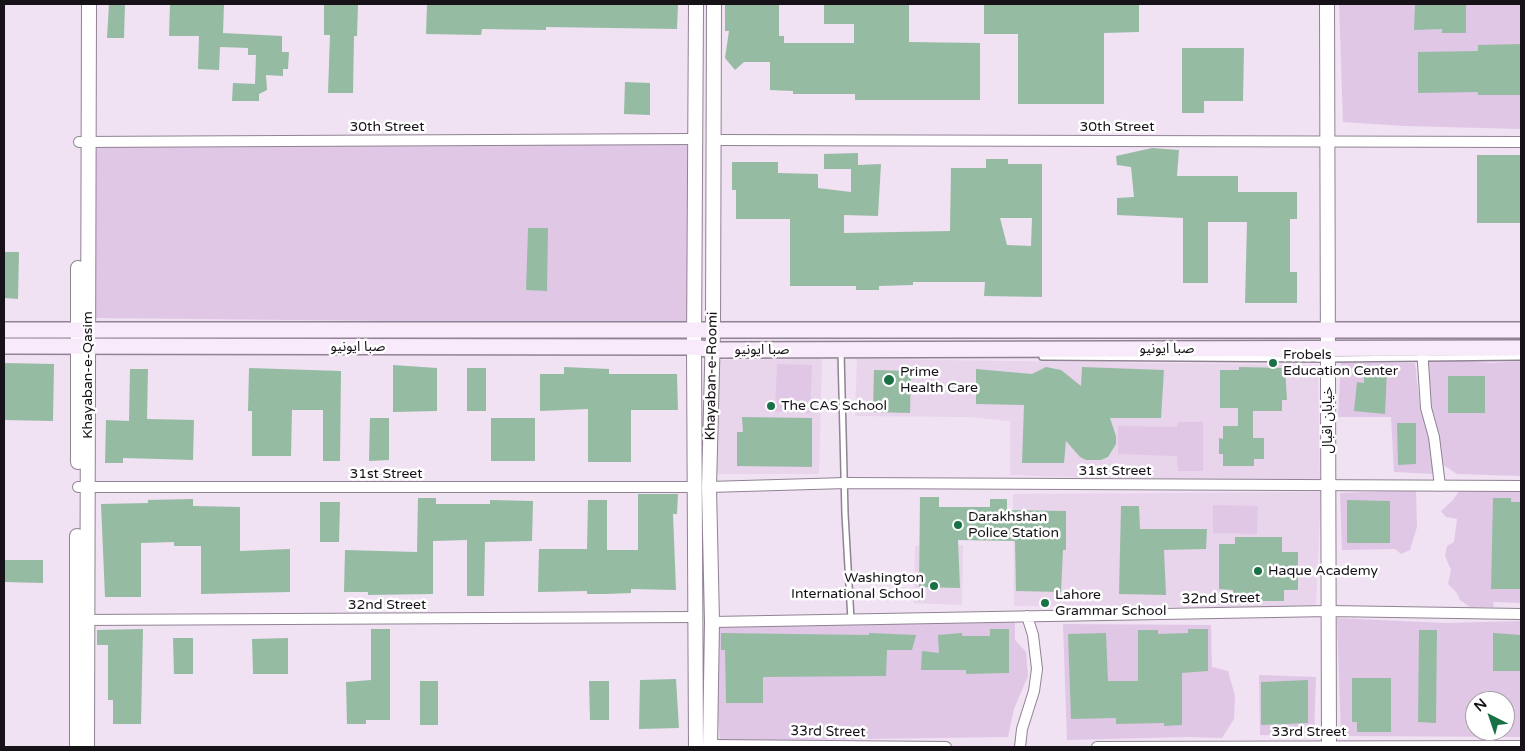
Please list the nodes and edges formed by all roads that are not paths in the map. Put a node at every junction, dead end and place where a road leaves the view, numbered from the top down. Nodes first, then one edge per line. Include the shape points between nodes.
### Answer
1 (80, 4) edge
2 (89, 4) edge
3 (696, 4) edge
4 (714, 4) edge
5 (1327, 4) edge
6 (696, 139) junction
7 (713, 140) junction
8 (83, 142) junction
9 (1328, 142) junction
10 (1521, 142) edge
11 (1326, 328) junction
12 (83, 329) junction
13 (4, 330) edge
14 (694, 330) junction
15 (713, 330) junction
16 (1521, 330) edge
17 (4, 346) edge
18 (83, 346) junction
19 (694, 347) junction
20 (1521, 348) edge
21 (841, 352) junction
22 (1422, 352) junction
23 (713, 353) junction
24 (1328, 354) junction
25 (990, 356) dead end
26 (1030, 356) dead end
27 (1521, 357) edge
28 (846, 483) junction
29 (1328, 486) junction
30 (1440, 486) junction
31 (1521, 486) edge
32 (695, 487) junction
33 (709, 487) junction
34 (82, 488) junction
35 (1328, 610) junction
36 (1521, 614) edge
37 (1027, 616) junction
38 (697, 617) junction
39 (82, 620) junction
40 (851, 620) junction
41 (712, 622) junction
42 (1329, 746) edge
43 (1521, 746) edge
44 (77, 747) edge
45 (87, 747) edge
46 (705, 747) edge
47 (946, 747) edge
48 (1020, 747) edge
49 (1097, 747) edge

1 - 8 street, Khayaban-e-Qasim
2 - 8 street, Khayaban-e-Qasim
3 - 6 street, Khayaban-e-Roomi
4 - 7 street, Khayaban-e-Roomi
5 - 9 street, خیابان اقبال
6 - 8 street, 30th Street
6 - 14 street, Khayaban-e-Roomi
7 - 9 street, 30th Street
7 - 15 street, Khayaban-e-Roomi
8 - 12 street, Khayaban-e-Qasim
9 - 10 street, 30th Street
9 - 11 street, خیابان اقبال
11 - 15 main road, صبا ایونیو
11 - 16 main road, صبا ایونیو
11 - 24 street, خیابان اقبال
12 - 13 main road, صبا ایونیو
12 - 14 main road, صبا ایونیو
12 - 18 street, Khayaban-e-Qasim
14 - 15 main road, صبا ایونیو
14 - 19 street, Khayaban-e-Roomi
15 - 23 street, Khayaban-e-Roomi
17 - 18 main road, صبا ایونیو
18 - 19 main road, صبا ایونیو
18 - 34 street, Khayaban-e-Qasim
19 - 23 main road, صبا ایونیو
19 - 32 street, Khayaban-e-Roomi
20 - 22 main road, صبا ایونیو
21 - 23 main road, صبا ایونیو
21 - 24 main road, صبا ایونیو
21 - 25 lane
21 - 28 lane
22 - 24 main road, صبا ایونیو
22 - 27 lane
22 - 30 street via 1426,408 1434,437
23 - 33 street, Khayaban-e-Roomi
24 - 26 lane
24 - 29 street, خیابان اقبال
28 - 29 street, 31st Street
28 - 33 street, 31st Street
28 - 40 lane
29 - 30 street, 31st Street
29 - 35 street, خیابان اقبال
30 - 31 street, 31st Street
32 - 34 street, 31st Street
32 - 38 street, Khayaban-e-Roomi
33 - 41 street, Khayaban-e-Roomi
34 - 39 street, Khayaban-e-Qasim
35 - 36 street, 32nd Street
35 - 37 street, 32nd Street
35 - 42 street, خیابان اقبال
37 - 40 street, 32nd Street
37 - 48 street via 1037,669
38 - 39 street, 32nd Street
38 - 46 street, Khayaban-e-Roomi
39 - 44 street, Khayaban-e-Qasim
39 - 45 street, Khayaban-e-Qasim
40 - 41 street, 32nd Street
41 - 46 street, Khayaban-e-Roomi
42 - 43 street, 33rd Street
42 - 49 street, 33rd Street
46 - 47 street, 33rd Street

